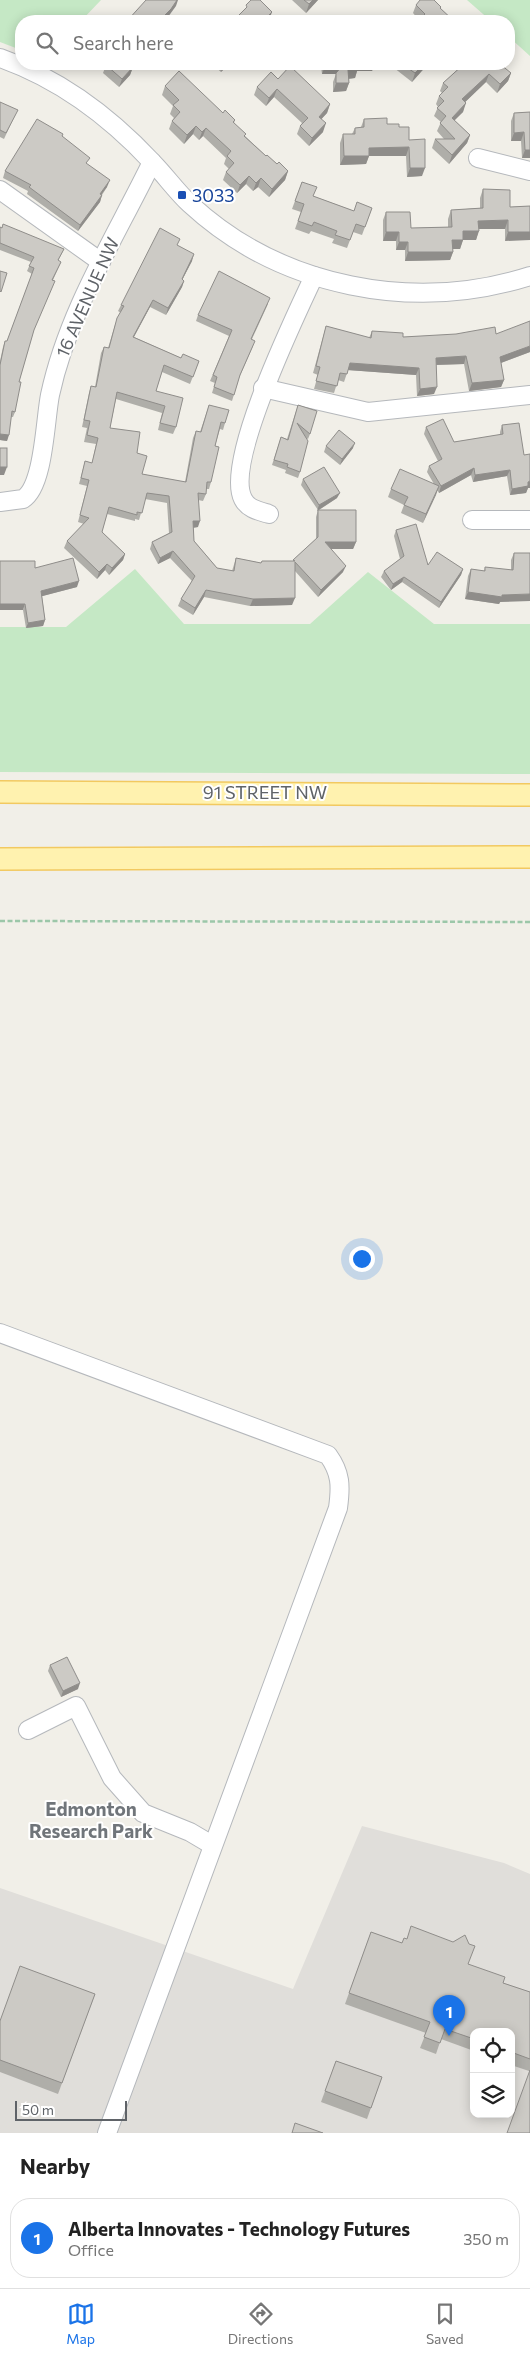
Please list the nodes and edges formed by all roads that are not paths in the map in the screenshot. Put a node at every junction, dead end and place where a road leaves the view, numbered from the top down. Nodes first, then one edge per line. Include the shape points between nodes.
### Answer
1 (0, 58) edge
2 (15, 64) edge
3 (28, 70) edge
4 (478, 158) dead end
5 (152, 162) junction
6 (530, 171) edge
7 (2, 197) edge
8 (101, 262) junction
9 (314, 276) junction
10 (530, 276) edge
11 (263, 388) junction
12 (530, 395) edge
13 (0, 502) edge
14 (269, 514) dead end
15 (472, 520) dead end
16 (530, 520) edge
17 (0, 792) edge
18 (530, 795) edge
19 (530, 857) edge
20 (0, 859) edge
21 (0, 1333) edge
22 (28, 1730) dead end
23 (212, 1845) junction
24 (107, 2133) edge

1 - 2 street
3 - 5 street via 88,103
4 - 6 street
5 - 8 street, 16 AVENUE NW
5 - 9 street via 190,204 223,230 262,253
7 - 8 street
8 - 13 street, 16 AVENUE NW via 78,309 58,363 47,411 39,476 28,496 18,501
9 - 10 street via 361,288 422,294 485,288
9 - 11 street
11 - 12 street via 368,412
11 - 14 street via 243,462 240,489 249,507
15 - 16 street
17 - 18 main road, 91 STREET NW
19 - 20 main road
21 - 23 street via 328,1455 337,1467 342,1486 338,1508
22 - 23 street via 76,1706 112,1778 143,1813 190,1832
23 - 24 street

